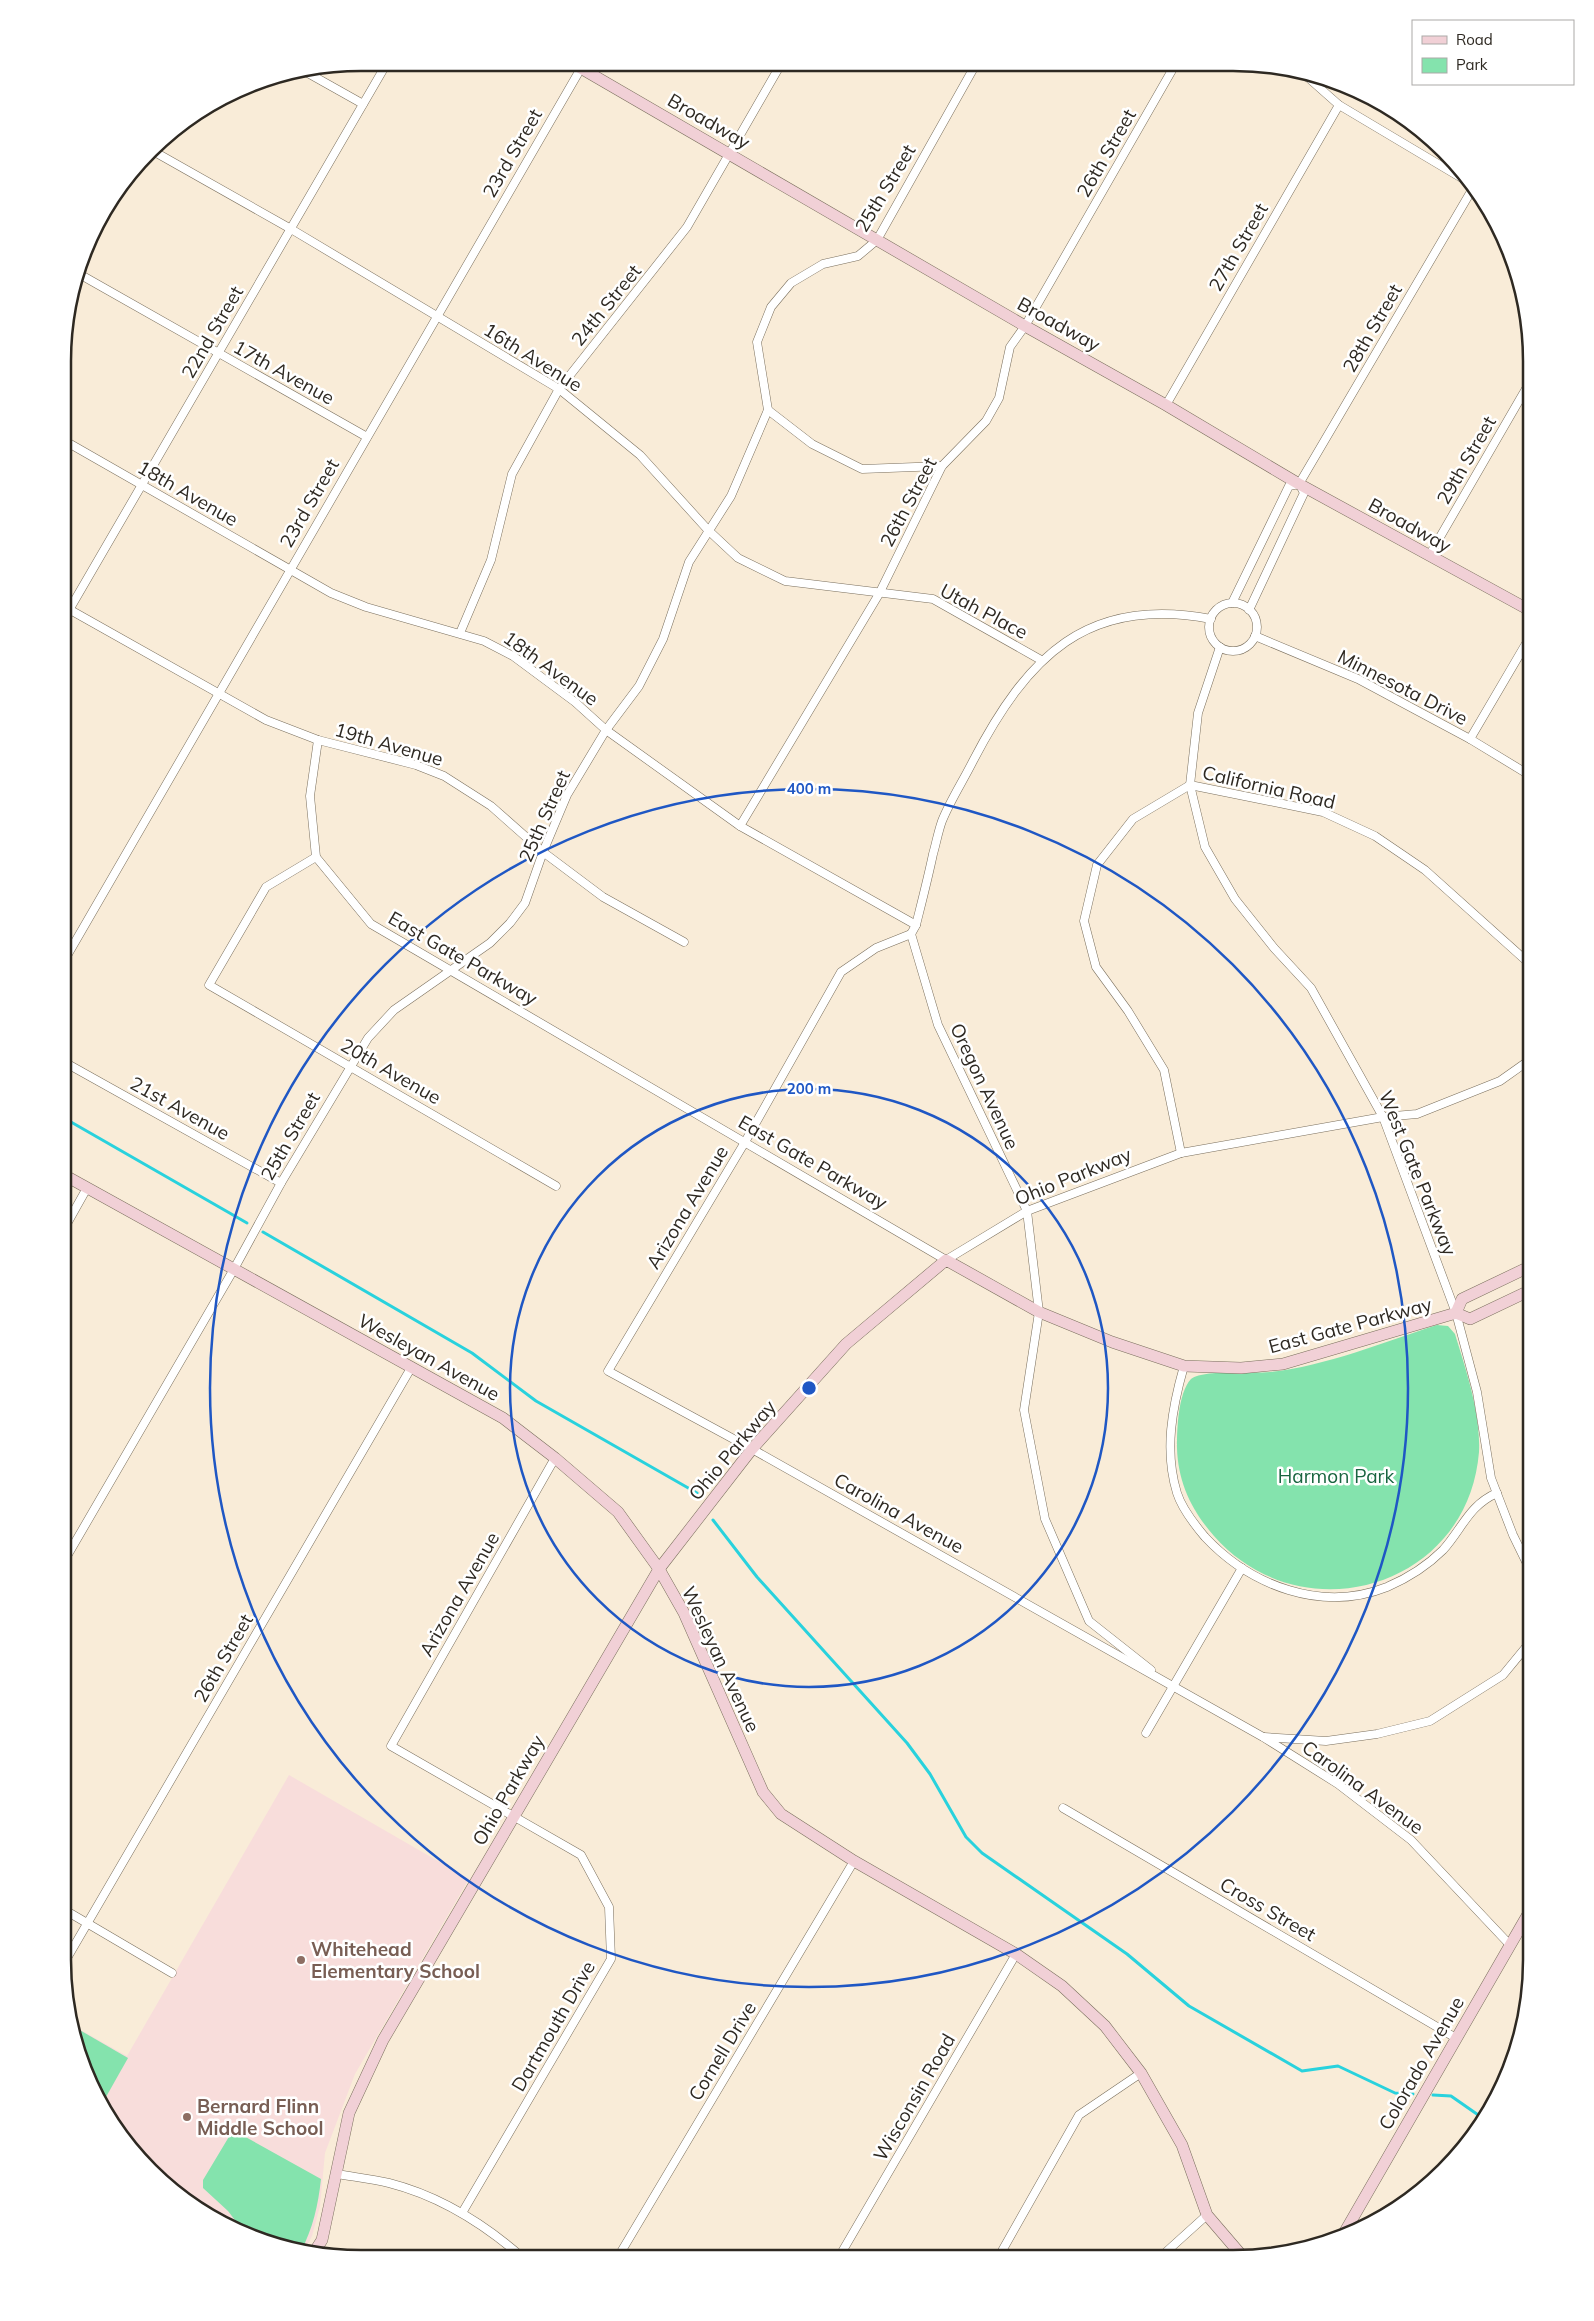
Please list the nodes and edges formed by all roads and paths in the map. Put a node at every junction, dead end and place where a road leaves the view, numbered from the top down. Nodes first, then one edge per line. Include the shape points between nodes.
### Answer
1 (382, 71) edge
2 (576, 71) edge
3 (589, 71) edge
4 (777, 71) edge
5 (972, 71) edge
6 (1172, 71) edge
7 (313, 76) edge
8 (1314, 83) edge
9 (363, 104) junction
10 (1339, 105) junction
11 (158, 154) edge
12 (731, 154) junction
13 (1454, 173) edge
14 (1470, 194) edge
15 (290, 229) junction
16 (876, 240) junction
17 (84, 277) edge
18 (436, 317) junction
19 (1025, 326) junction
20 (219, 354) junction
21 (559, 389) junction
22 (1523, 395) edge
23 (1166, 404) junction
24 (768, 410) junction
25 (367, 437) junction
26 (71, 444) edge
27 (942, 466) junction
28 (1299, 484) junction
29 (141, 485) junction
30 (708, 530) junction
31 (1429, 556) junction
32 (289, 570) junction
33 (879, 594) junction
34 (71, 603) edge
35 (1232, 604) junction
36 (1523, 606) edge
37 (1249, 610) junction
38 (71, 614) edge
39 (1211, 619) junction
40 (460, 633) junction
41 (1255, 636) junction
42 (1220, 647) junction
43 (1523, 649) edge
44 (1041, 660) junction
45 (218, 694) junction
46 (606, 730) junction
47 (1470, 739) junction
48 (318, 740) junction
49 (1523, 771) edge
50 (1190, 785) junction
51 (740, 826) junction
52 (543, 852) junction
53 (316, 858) junction
54 (916, 925) junction
55 (911, 934) junction
56 (684, 942) dead end
57 (71, 948) edge
58 (1523, 958) edge
59 (451, 972) junction
60 (1523, 1065) edge
61 (71, 1066) edge
62 (349, 1066) junction
63 (1383, 1117) junction
64 (745, 1142) junction
65 (1181, 1153) junction
66 (71, 1179) edge
67 (281, 1183) junction
68 (556, 1186) dead end
69 (87, 1188) junction
70 (1027, 1211) junction
71 (71, 1217) edge
72 (946, 1260) junction
73 (234, 1269) junction
74 (1523, 1270) edge
75 (1523, 1294) edge
76 (1039, 1312) junction
77 (1456, 1313) junction
78 (1184, 1366) junction
79 (411, 1368) junction
80 (608, 1371) joint
81 (752, 1449) junction
82 (555, 1458) junction
83 (1496, 1493) junction
84 (71, 1549) edge
85 (1523, 1556) edge
86 (1242, 1568) junction
87 (658, 1569) junction
88 (1523, 1651) edge
89 (1172, 1686) junction
90 (1146, 1733) dead end
91 (1263, 1737) junction
92 (391, 1746) joint
93 (1063, 1808) dead end
94 (514, 1814) junction
95 (854, 1861) junction
96 (71, 1914) edge
97 (1523, 1923) edge
98 (88, 1924) junction
99 (1510, 1945) junction
100 (71, 1953) edge
101 (1016, 1954) junction
102 (172, 1973) dead end
103 (1456, 2038) junction
104 (1141, 2073) junction
105 (336, 2174) junction
106 (462, 2213) junction
107 (1207, 2215) junction
108 (1348, 2226) edge
109 (318, 2246) edge
110 (515, 2250) edge
111 (622, 2250) edge
112 (844, 2250) edge
113 (1003, 2250) edge
114 (1168, 2250) edge
115 (1236, 2250) edge

1 - 9 street, 22nd Street
2 - 18 street, 23rd Street
3 - 12 street, Broadway
4 - 12 street, 24th Street
5 - 16 street, 25th Street
6 - 19 street, 26th Street
7 - 9 street
8 - 10 street
9 - 15 street, 22nd Street
10 - 13 street
10 - 23 street, 27th Street
11 - 15 street, 16th Avenue
12 - 16 street, Broadway
12 - 21 street, 24th Street via 687,227
14 - 28 street, 28th Street
15 - 18 street, 16th Avenue
15 - 20 street, 22nd Street
16 - 19 street, Broadway
16 - 24 street, 25th Street via 858,256 823,264 791,283 770,307 757,342
17 - 20 street, 17th Avenue
18 - 21 street, 16th Avenue
18 - 25 street, 23rd Street
19 - 23 street, Broadway
19 - 27 street, 26th Street via 1010,346 999,398 986,421
20 - 25 street, 17th Avenue
20 - 29 street, 22nd Street
21 - 30 street, 16th Avenue via 640,455
21 - 40 street, 24th Street via 512,474 491,560
22 - 31 street, 29th Street
23 - 28 street, Broadway
24 - 27 street via 812,444 862,469
24 - 30 street, 25th Street via 732,496
25 - 32 street, 23rd Street
26 - 29 street, 18th Avenue
27 - 33 street, 26th Street
28 - 31 street, Broadway
28 - 35 street via 1289,486
28 - 37 street via 1304,494
29 - 32 street, 18th Avenue
29 - 34 street, 22nd Street
30 - 33 street, 16th Avenue via 738,558 785,581
30 - 46 street, 25th Street via 689,562 659,646 639,686
31 - 36 street, Broadway
32 - 40 street, 18th Avenue via 366,608
32 - 45 street, 23rd Street
33 - 44 street, Utah Place via 932,599
33 - 51 street, 26th Street
35 - 37 street via 1240,604
35 - 39 street via 1219,608
37 - 41 street via 1256,620
38 - 45 street, 19th Avenue
39 - 42 street via 1211,634
39 - 44 street via 1180,613 1124,616 1069,637
40 - 46 street, 18th Avenue via 484,640 513,656 576,702
41 - 42 street via 1247,647 1240,650
41 - 47 street, Minnesota Drive via 1358,679
42 - 50 street, West Gate Parkway via 1198,713
43 - 47 street
44 - 54 street via 991,726 941,822
45 - 48 street, 19th Avenue via 266,720
45 - 57 street, 23rd Street
46 - 51 street, 18th Avenue
46 - 52 street, 25th Street via 566,795
47 - 49 street, Minnesota Drive
48 - 52 street, 19th Avenue via 416,765 444,776 491,806
48 - 53 street via 310,796
50 - 58 street, California Road via 1323,812 1375,836 1425,870
50 - 63 street, West Gate Parkway via 1205,847 1235,899 1311,988
50 - 65 street via 1132,819 1097,865 1084,921 1096,967 1164,1070
51 - 54 street, 18th Avenue
52 - 56 street, 19th Avenue via 603,897
52 - 59 street, 25th Street via 526,903 510,924
53 - 59 street, East Gate Parkway via 371,924
53 - 62 street, 20th Avenue via 266,887 209,985
54 - 55 street
55 - 64 street, Arizona Avenue via 876,948 841,972
55 - 70 street, Oregon Avenue via 938,1025
59 - 62 street, 25th Street via 394,1010 368,1038
59 - 64 street, East Gate Parkway
60 - 63 street, Ohio Parkway via 1500,1081 1417,1114
61 - 67 street, 21st Avenue
62 - 67 street, 25th Street
62 - 68 street, 20th Avenue
63 - 65 street, Ohio Parkway
63 - 77 street, West Gate Parkway
64 - 72 street, East Gate Parkway
64 - 80 street, Arizona Avenue
65 - 70 street, Ohio Parkway
66 - 69 street, Wesleyan Avenue
67 - 73 street, 25th Street
69 - 71 street
69 - 73 street, Wesleyan Avenue
70 - 72 street, Ohio Parkway
70 - 76 street, Oregon Avenue
72 - 76 street, East Gate Parkway
72 - 81 street, Ohio Parkway via 846,1344
73 - 79 street, Wesleyan Avenue
73 - 84 street, 25th Street
74 - 77 street, East Gate Parkway via 1462,1299
75 - 77 street, East Gate Parkway via 1470,1318
76 - 78 street, East Gate Parkway via 1112,1342
76 - 89 street, Oregon Avenue via 1024,1410 1044,1519 1089,1621
77 - 78 street, East Gate Parkway via 1283,1364 1241,1368
77 - 83 street, West Gate Parkway via 1477,1392
78 - 86 street via 1170,1434 1177,1494 1183,1508 1202,1533
79 - 82 street, Wesleyan Avenue via 503,1418
79 - 98 street, 26th Street
80 - 81 street, Carolina Avenue
81 - 87 street, Ohio Parkway
81 - 89 street, Carolina Avenue
82 - 87 street, Wesleyan Avenue via 618,1512
82 - 92 street, Arizona Avenue
83 - 85 street, West Gate Parkway
83 - 86 street via 1477,1505 1433,1559 1409,1576 1379,1590 1350,1596 1303,1595 1278,1588
86 - 89 street
87 - 94 street, Ohio Parkway
87 - 95 street, Wesleyan Avenue via 684,1613 763,1792 781,1814
88 - 91 street via 1503,1676 1430,1721 1377,1734 1326,1740
89 - 90 street
89 - 91 street, Carolina Avenue
91 - 99 street, Carolina Avenue via 1338,1784 1411,1840
92 - 94 street, Dartmouth Drive
93 - 103 street, Cross Street
94 - 105 street, Ohio Parkway via 383,2040 349,2113
94 - 106 street, Dartmouth Drive via 581,1855 609,1907 611,1959
95 - 101 street, Wesleyan Avenue
95 - 111 street, Cornell Drive
96 - 98 street
97 - 99 street, Colorado Avenue
98 - 100 street, 26th Street
98 - 102 street
99 - 103 street, Colorado Avenue
101 - 104 street, Wesleyan Avenue via 1062,1986 1105,2026
101 - 112 street, Wisconsin Road
103 - 108 street, Colorado Avenue
104 - 107 street, Wesleyan Avenue via 1182,2145
104 - 113 street via 1079,2116
105 - 106 street via 389,2183 430,2196
105 - 109 street, Ohio Parkway
106 - 110 street
107 - 114 street
107 - 115 street, Wesleyan Avenue

